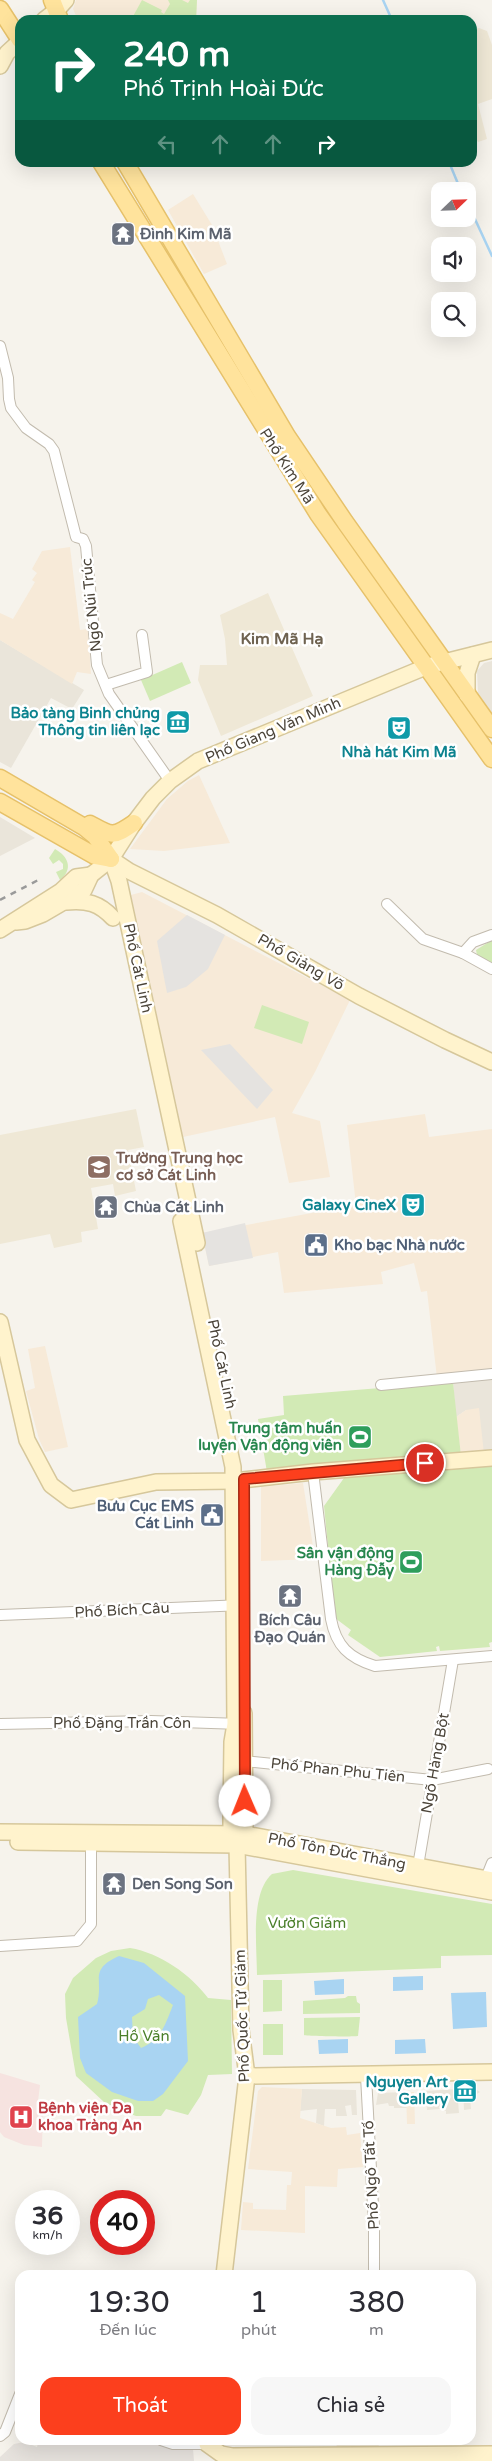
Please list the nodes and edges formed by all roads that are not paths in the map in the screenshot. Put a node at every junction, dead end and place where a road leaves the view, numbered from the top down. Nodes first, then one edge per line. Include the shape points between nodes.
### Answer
1 (0, 9) edge
2 (15, 32) edge
3 (15, 45) edge
4 (0, 66) edge
5 (104, 167) edge
6 (128, 167) edge
7 (0, 346) edge
8 (332, 504) junction
9 (318, 514) junction
10 (142, 634) dead end
11 (492, 650) edge
12 (473, 655) junction
13 (444, 661) junction
14 (428, 666) junction
15 (106, 685) junction
16 (467, 695) junction
17 (492, 729) edge
18 (492, 759) edge
19 (0, 778) edge
20 (170, 781) junction
21 (0, 802) edge
22 (72, 820) junction
23 (134, 823) junction
24 (82, 850) junction
25 (111, 859) junction
26 (93, 874) junction
27 (65, 902) junction
28 (386, 904) dead end
29 (113, 918) dead end
30 (16, 922) junction
31 (0, 930) edge
32 (492, 936) edge
33 (463, 953) junction
34 (492, 969) edge
35 (492, 1062) edge
36 (0, 1322) edge
37 (492, 1374) edge
38 (381, 1385) dead end
39 (492, 1458) edge
40 (313, 1472) junction
41 (239, 1480) junction
42 (240, 1605) junction
43 (0, 1615) edge
44 (492, 1656) edge
45 (453, 1660) junction
46 (0, 1724) edge
47 (240, 1724) junction
48 (244, 1761) junction
49 (488, 1770) dead end
50 (432, 1780) junction
51 (0, 1832) edge
52 (55, 1837) junction
53 (238, 1838) junction
54 (0, 1842) edge
55 (91, 1843) junction
56 (492, 1863) edge
57 (418, 1866) junction
58 (488, 1885) edge
59 (0, 1946) edge
60 (492, 2072) edge
61 (247, 2076) junction
62 (366, 2076) junction
63 (225, 2270) edge
64 (374, 2270) edge
65 (15, 2407) edge
66 (0, 2436) edge
67 (210, 2445) edge
68 (492, 2454) edge
69 (336, 2458) edge

1 - 2 main road
3 - 4 street via 6,53
5 - 9 main road, Phố Kim Mã
6 - 8 main road, Phố Kim Mã via 287,436
7 - 15 street, Ngõ Núi Trúc via 11,408 26,428 54,451 76,537 83,539 86,546 97,664
8 - 9 main road
8 - 13 main road, Phố Kim Mã
9 - 14 main road, Phố Kim Mã
10 - 15 street via 147,672
11 - 12 street, Phố Giang Văn Minh
12 - 13 street, Phố Giang Văn Minh
12 - 16 street via 467,673
13 - 14 street, Phố Giang Văn Minh
13 - 16 main road, Phố Kim Mã
14 - 18 main road, Phố Kim Mã
14 - 20 street, Phố Giang Văn Minh via 208,755
15 - 20 street, Ngõ Núi Trúc
16 - 17 main road, Phố Kim Mã
19 - 22 main road, Phố Giảng Võ
20 - 23 street, Phố Giang Văn Minh
21 - 24 main road, Phố Giảng Võ
22 - 23 main road via 87,822 110,835 118,834
22 - 25 main road, Phố Giảng Võ via 95,836
23 - 25 street, Phố Giang Văn Minh
24 - 25 main road, Phố Giảng Võ
24 - 26 street
25 - 26 street, Phố Giang Văn Minh
25 - 35 street, Phố Giảng Võ via 359,996
25 - 41 street, Phố Cát Linh via 120,888 187,1220 243,1465
26 - 27 street via 84,890
26 - 30 street via 76,877 61,891 22,914
27 - 29 street via 94,903
27 - 30 street via 25,922
28 - 33 street via 423,939
30 - 31 street
32 - 33 street via 473,942
33 - 34 street
36 - 41 street via 27,1440 51,1485 71,1500 156,1482
37 - 38 street
39 - 40 street
40 - 41 street
40 - 45 street via 334,1635 342,1646 362,1662 376,1666
41 - 42 street, Phố Cát Linh
42 - 43 street, Phố Bích Câu
42 - 47 street, Phố Cát Linh
44 - 45 street
45 - 50 street, Ngõ Hàng Bột
46 - 47 street, Phố Đặng Trần Côn via 151,1721
47 - 48 street, Phố Cát Linh
47 - 53 street, Phố Cát Linh via 232,1742
48 - 50 street, Phố Phan Phu Tiên
48 - 53 street, Phố Cát Linh
49 - 50 street, Phố Phan Phu Tiên
50 - 57 street, Ngõ Hàng Bột
51 - 52 street, Phố Tôn Đức Thắng
52 - 53 street, Phố Tôn Đức Thắng
52 - 54 street, Phố Tôn Đức Thắng
52 - 55 street, Phố Tôn Đức Thắng
53 - 55 street, Phố Tôn Đức Thắng
53 - 57 street, Phố Tôn Đức Thắng
53 - 58 street, Phố Tôn Đức Thắng
53 - 61 street, Phố Quốc Tử Giám via 241,2030
55 - 59 street via 91,1924 72,1942
56 - 58 street
57 - 58 street, Phố Tôn Đức Thắng
60 - 62 street
61 - 62 street
61 - 63 street, Phố Quốc Tử Giám
62 - 64 street, Phố Ngô Tất Tố
65 - 66 street via 5,2432
67 - 69 street via 221,2454 232,2456
68 - 69 street

